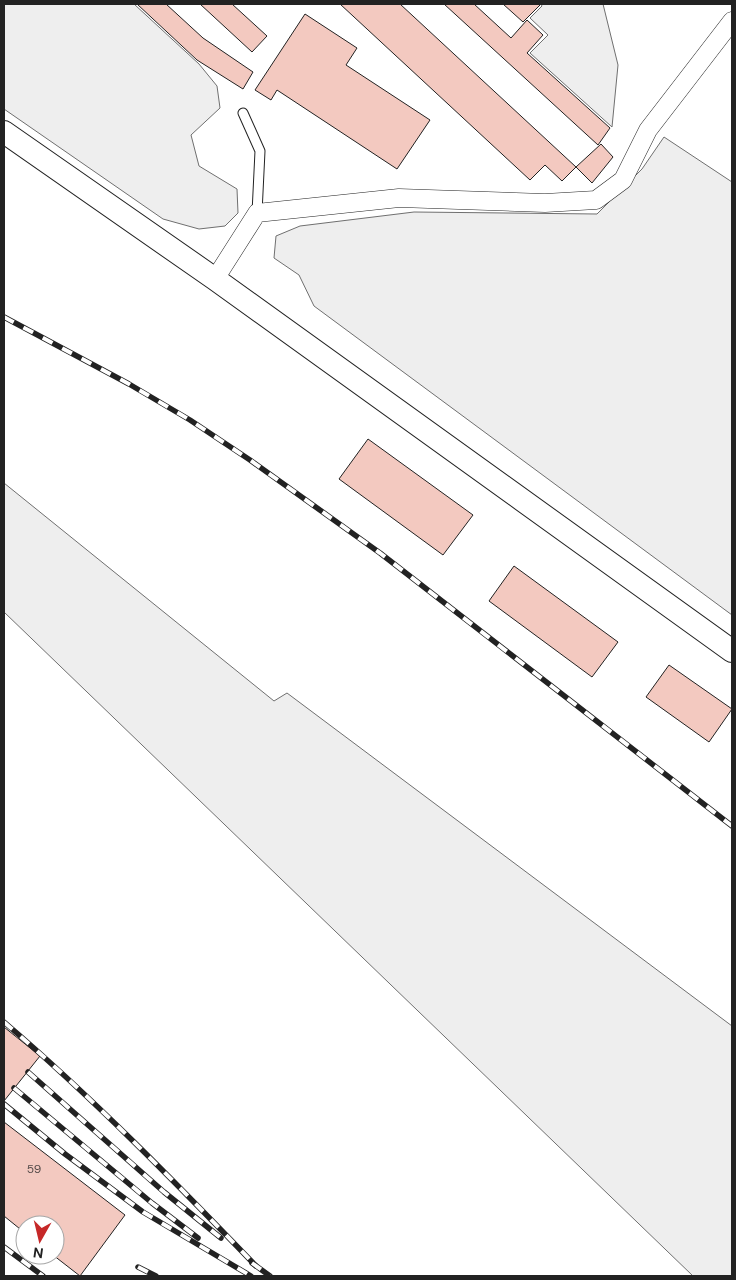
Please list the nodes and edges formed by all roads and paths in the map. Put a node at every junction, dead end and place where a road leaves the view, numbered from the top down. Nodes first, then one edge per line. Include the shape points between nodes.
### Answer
1 (732, 21) edge
2 (243, 113) dead end
3 (4, 132) edge
4 (257, 213) junction
5 (215, 278) junction
6 (732, 652) edge

1 - 4 street via 648,130 623,180 596,200 545,202 399,198
2 - 4 lane via 260,151
3 - 5 street
4 - 5 street
5 - 6 street

